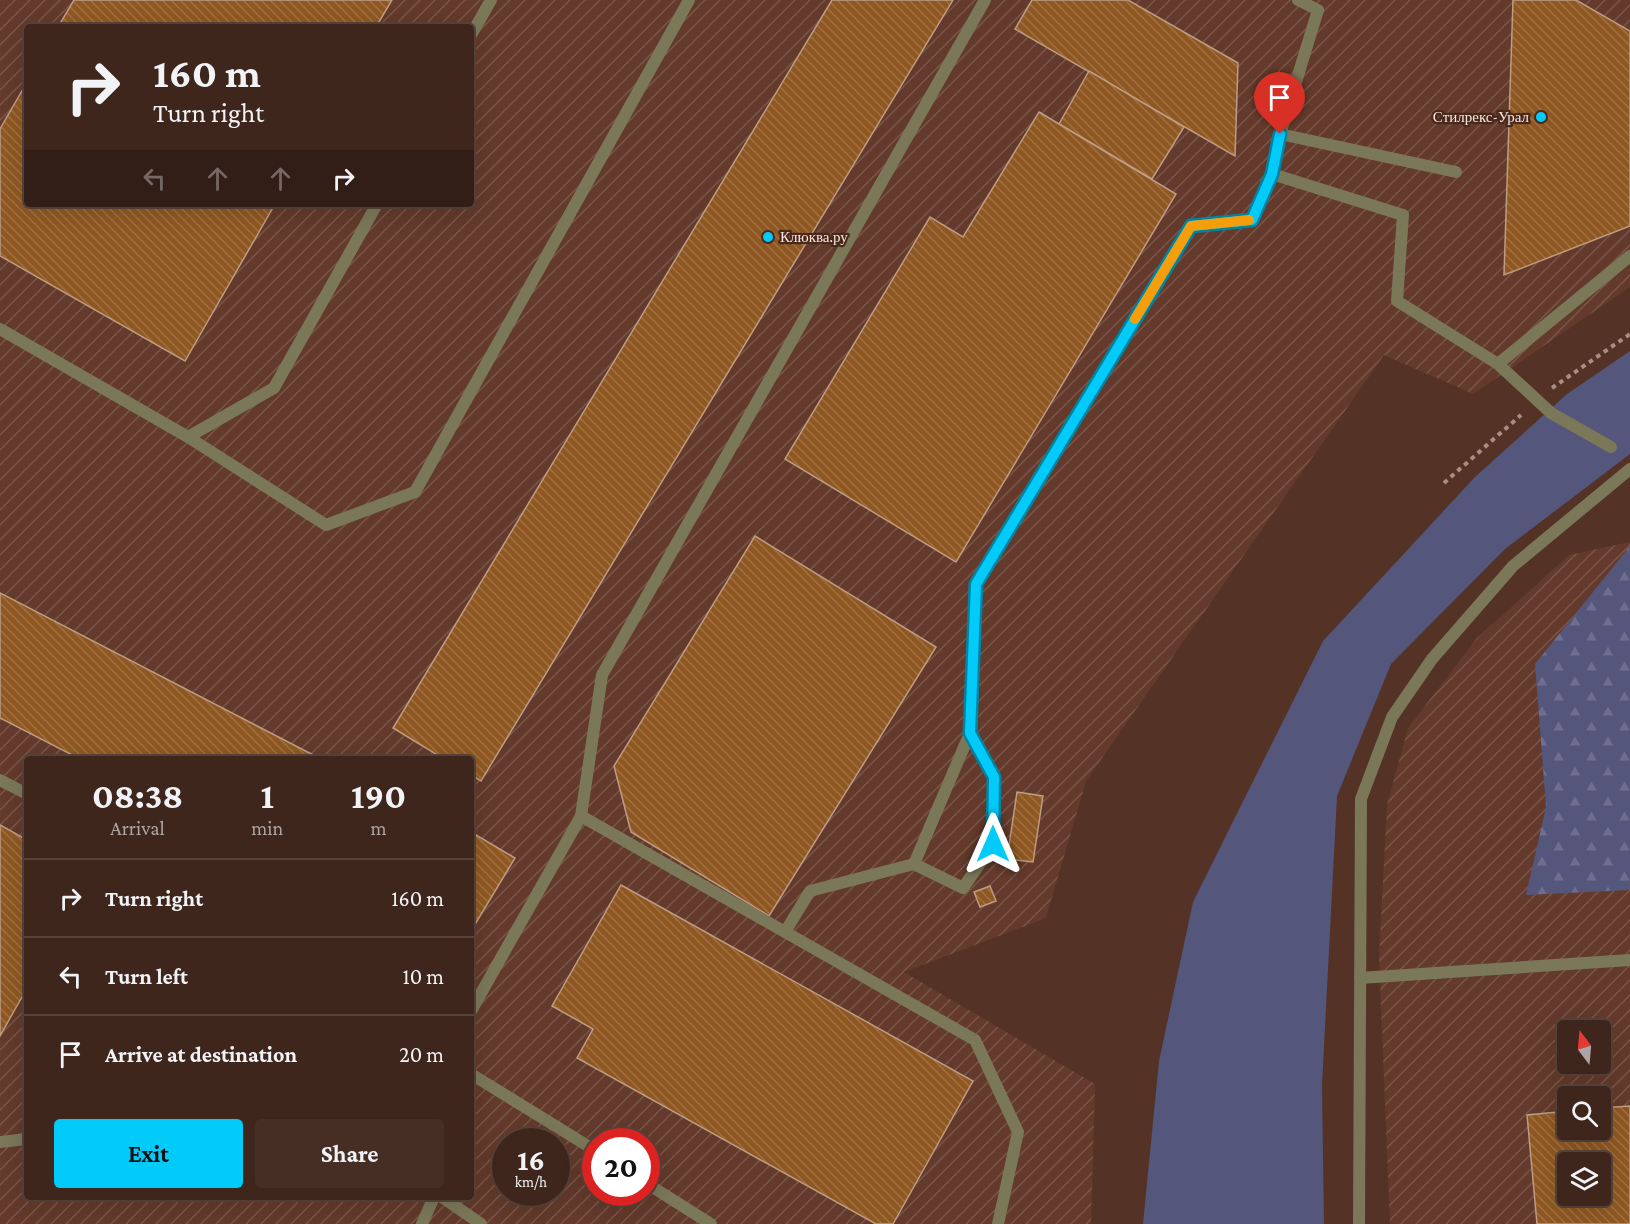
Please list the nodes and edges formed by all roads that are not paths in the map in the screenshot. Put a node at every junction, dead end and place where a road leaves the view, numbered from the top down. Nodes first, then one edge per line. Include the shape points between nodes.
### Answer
1 (491, 0) edge
2 (689, 0) edge
3 (985, 0) edge
4 (1298, 0) edge
5 (474, 30) edge
6 (1280, 134) junction
7 (1456, 172) dead end
8 (1272, 174) junction
9 (375, 207) edge
10 (1630, 256) edge
11 (0, 329) edge
12 (1498, 364) junction
13 (188, 437) junction
14 (1611, 447) dead end
15 (1630, 469) edge
16 (970, 733) junction
17 (0, 780) edge
18 (24, 792) edge
19 (581, 816) junction
20 (914, 864) junction
21 (784, 932) junction
22 (1630, 960) edge
23 (1360, 978) junction
24 (474, 1006) edge
25 (474, 1076) edge
26 (24, 1139) edge
27 (0, 1142) edge
28 (582, 1142) edge
29 (660, 1192) edge
30 (433, 1200) edge
31 (446, 1200) edge
32 (422, 1224) edge
33 (481, 1224) edge
34 (711, 1224) edge
35 (998, 1224) edge
36 (1359, 1224) edge

1 - 5 street
2 - 13 street via 415,492 326,525
3 - 19 street via 602,675
4 - 6 street via 1317,10
6 - 7 street
6 - 8 street
8 - 12 street via 1403,215 1397,301
8 - 16 street via 1252,220 1191,226 976,584
9 - 13 street via 274,388
10 - 12 street
11 - 13 street
12 - 14 street via 1551,412
15 - 23 street via 1513,566 1432,659 1392,717 1361,799
16 - 20 street
16 - 20 street via 994,777 993,844 963,888
17 - 18 street
19 - 21 street
19 - 24 street
20 - 21 street via 810,891
21 - 35 street via 975,1040 1018,1132
22 - 23 street
23 - 36 street
25 - 28 street
26 - 27 street
29 - 34 street
30 - 32 street
31 - 33 street

